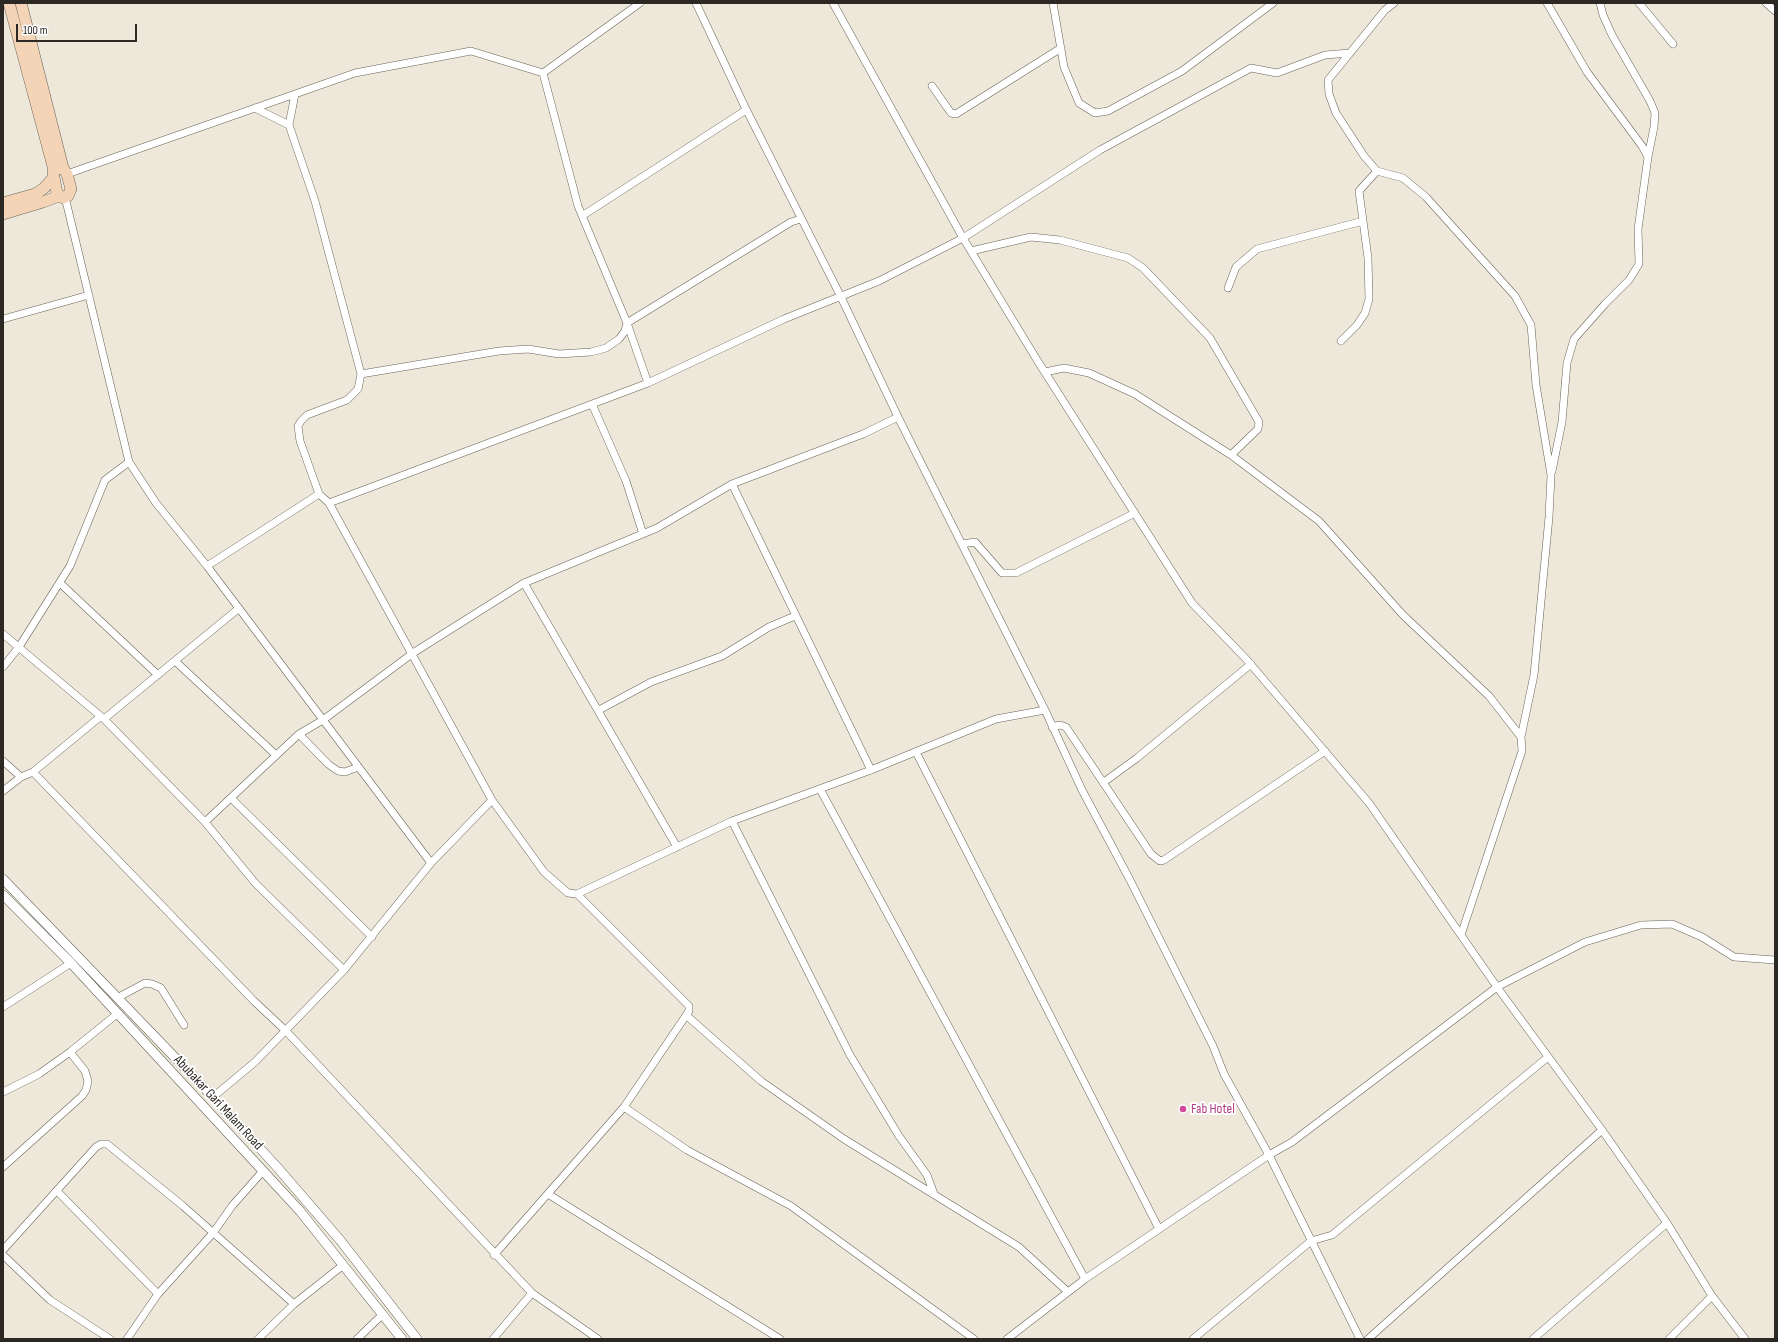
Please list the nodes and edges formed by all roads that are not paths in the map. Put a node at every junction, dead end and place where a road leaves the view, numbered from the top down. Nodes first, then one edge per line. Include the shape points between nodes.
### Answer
1 (9, 3) edge
2 (22, 3) edge
3 (640, 3) edge
4 (696, 3) edge
5 (833, 3) edge
6 (1053, 3) edge
7 (1273, 3) edge
8 (1394, 3) edge
9 (1547, 3) edge
10 (1600, 3) edge
11 (1639, 3) edge
12 (1766, 3) edge
13 (1775, 11) edge
14 (1673, 44) dead end
15 (1061, 48) junction
16 (1350, 53) junction
17 (543, 74) junction
18 (932, 86) dead end
19 (295, 94) junction
20 (255, 108) junction
21 (746, 110) junction
22 (289, 125) junction
23 (1648, 157) junction
24 (1377, 170) junction
25 (60, 172) junction
26 (62, 196) junction
27 (3, 203) edge
28 (3, 214) edge
29 (582, 216) junction
30 (801, 218) junction
31 (1363, 221) junction
32 (963, 238) junction
33 (971, 251) junction
34 (1228, 288) dead end
35 (89, 295) junction
36 (840, 295) junction
37 (3, 319) edge
38 (628, 323) junction
39 (1341, 341) dead end
40 (1045, 372) junction
41 (361, 374) junction
42 (648, 383) junction
43 (592, 404) junction
44 (898, 417) junction
45 (1231, 455) junction
46 (129, 462) junction
47 (1551, 475) junction
48 (732, 484) junction
49 (319, 494) junction
50 (329, 503) junction
51 (1135, 513) junction
52 (643, 534) junction
53 (962, 544) junction
54 (207, 566) junction
55 (60, 583) junction
56 (524, 583) junction
57 (238, 609) junction
58 (796, 616) junction
59 (3, 634) edge
60 (19, 647) junction
61 (413, 653) junction
62 (175, 661) junction
63 (1250, 664) junction
64 (3, 667) edge
65 (158, 675) junction
66 (598, 710) junction
67 (1044, 710) junction
68 (102, 718) junction
69 (323, 720) junction
70 (1052, 727) junction
71 (299, 734) junction
72 (1521, 737) junction
73 (1325, 751) junction
74 (916, 752) junction
75 (276, 755) junction
76 (3, 761) edge
77 (358, 767) junction
78 (871, 770) junction
79 (33, 772) junction
80 (21, 777) junction
81 (1104, 782) junction
82 (820, 789) junction
83 (3, 791) edge
84 (231, 798) junction
85 (492, 800) junction
86 (732, 821) junction
87 (205, 822) junction
88 (677, 847) junction
89 (431, 864) junction
90 (3, 878) edge
91 (577, 894) junction
92 (3, 895) edge
93 (1461, 935) junction
94 (372, 937) junction
95 (1775, 960) edge
96 (70, 963) junction
97 (344, 970) junction
98 (1497, 987) junction
99 (117, 998) junction
100 (3, 1007) edge
101 (117, 1014) junction
102 (687, 1016) junction
103 (184, 1025) dead end
104 (286, 1032) junction
105 (70, 1052) junction
106 (1548, 1057) junction
107 (3, 1092) edge
108 (213, 1096) junction
109 (624, 1107) junction
110 (1602, 1130) junction
111 (1269, 1155) junction
112 (3, 1167) edge
113 (262, 1172) junction
114 (57, 1192) junction
115 (548, 1194) junction
116 (934, 1194) junction
117 (1667, 1224) junction
118 (1159, 1229) junction
119 (213, 1233) junction
120 (1311, 1241) junction
121 (3, 1250) edge
122 (3, 1254) edge
123 (494, 1255) junction
124 (342, 1266) junction
125 (1085, 1279) junction
126 (1068, 1292) junction
127 (158, 1294) junction
128 (532, 1294) junction
129 (1712, 1296) junction
130 (294, 1304) junction
131 (383, 1314) junction
132 (110, 1339) edge
133 (127, 1339) edge
134 (258, 1339) edge
135 (357, 1339) edge
136 (402, 1339) edge
137 (417, 1339) edge
138 (493, 1339) edge
139 (598, 1339) edge
140 (780, 1339) edge
141 (974, 1339) edge
142 (1007, 1339) edge
143 (1193, 1339) edge
144 (1360, 1339) edge
145 (1368, 1339) edge
146 (1533, 1339) edge
147 (1669, 1339) edge
148 (1745, 1339) edge

1 - 25 main road
2 - 25 main road
3 - 17 street
4 - 21 street
5 - 32 street
6 - 15 street
7 - 15 street via 1182,71 1100,113 1088,110 1079,102 1064,67
8 - 16 street via 1385,10
9 - 23 street via 1587,72
10 - 23 street via 1612,35 1655,113
11 - 14 street
12 - 13 street
15 - 18 street via 956,114 951,113
16 - 24 street via 1328,80 1329,94 1336,113 1364,156
16 - 32 street via 1325,55 1277,73 1251,68 1100,150
17 - 19 street via 471,51 355,72
17 - 29 street
19 - 20 street
19 - 22 street
20 - 22 street
20 - 25 street
21 - 29 street
21 - 30 street
22 - 41 street via 315,201
23 - 47 street via 1638,229 1639,264 1629,280 1574,339 1567,362 1562,422
24 - 31 street via 1359,191
24 - 47 street via 1403,178 1426,197 1515,296 1531,325 1536,385
25 - 26 main road
25 - 27 main road via 35,194
26 - 28 main road
26 - 35 street
29 - 38 street
30 - 36 street
30 - 38 street
31 - 34 street via 1257,249 1236,267
31 - 39 street via 1370,299 1357,325
32 - 33 street
32 - 36 street via 879,281
33 - 40 street
33 - 45 street via 1031,237 1060,240 1128,258 1143,268 1210,338 1260,422 1258,429
35 - 37 street
35 - 46 street
36 - 42 street
36 - 44 street
38 - 41 street via 619,339 606,348 591,352 559,354 528,349 499,351
38 - 42 street
40 - 45 street via 1064,368 1089,373 1135,394
40 - 51 street
41 - 49 street via 358,389 347,400 307,415 298,426 300,441
42 - 43 street
43 - 50 street
43 - 52 street via 626,480
44 - 48 street via 863,434
44 - 53 street
45 - 72 street via 1319,521 1403,615 1490,696
46 - 54 street via 156,503
46 - 55 street via 105,480 70,566
47 - 72 street via 1534,675
48 - 52 street
48 - 58 street
49 - 50 street
49 - 54 street
50 - 61 street
51 - 53 street via 1016,573 1002,573 974,542
51 - 63 street via 1192,604
52 - 56 street
53 - 67 street
54 - 57 street
55 - 60 street
55 - 65 street
56 - 61 street
56 - 66 street
57 - 62 street
57 - 69 street
58 - 66 street via 769,627 722,656 651,682
58 - 78 street
59 - 60 street
60 - 64 street
60 - 68 street
61 - 69 street
61 - 85 street
62 - 65 street
62 - 75 street
63 - 73 street
63 - 81 street via 1137,758
65 - 68 street
66 - 88 street
67 - 70 street
67 - 74 street via 996,719
68 - 79 street
68 - 87 street
69 - 71 street
69 - 77 street
70 - 81 street via 1060,725 1066,728
70 - 111 street via 1213,1046 1224,1074
71 - 75 street
71 - 77 street via 338,771 345,772
72 - 93 street via 1522,751
73 - 81 street via 1160,861 1151,854
73 - 93 street via 1369,803
74 - 78 street
74 - 118 street
75 - 84 street
76 - 80 street
77 - 89 street
78 - 82 street
79 - 80 street
79 - 104 street
80 - 83 street
82 - 86 street
82 - 125 street
84 - 87 street
84 - 94 street
85 - 89 street
85 - 91 street via 544,872 568,893
86 - 88 street
86 - 116 street via 850,1055 899,1136 927,1176
87 - 97 street via 256,884
88 - 91 street
89 - 94 street
90 - 99 street
91 - 102 street via 689,1006
92 - 96 street, Abubakar Gari Malam Road
93 - 98 street
94 - 97 street
95 - 98 street via 1734,957 1702,937 1672,924 1641,925 1585,942
96 - 100 street
96 - 101 street, Abubakar Gari Malam Road
97 - 104 street
98 - 106 street
98 - 111 street via 1292,1142
99 - 103 street via 145,983 152,984 161,988
99 - 108 street
101 - 105 street
101 - 113 street, Abubakar Gari Malam Road
102 - 109 street
102 - 116 street via 761,1082 844,1139
104 - 108 street via 255,1062
104 - 123 street
105 - 107 street via 39,1074
105 - 112 street via 85,1071 88,1081 86,1090
106 - 110 street
106 - 120 street via 1332,1235
108 - 137 street via 340,1240
109 - 115 street
109 - 141 street via 687,1150 791,1206
110 - 117 street
110 - 145 street
111 - 118 street
111 - 120 street
113 - 119 street via 232,1206
113 - 124 street, Abubakar Gari Malam Road via 300,1212
114 - 119 street via 96,1147 107,1144
114 - 121 street
114 - 127 street
115 - 123 street
115 - 140 street
116 - 126 street via 1019,1247
117 - 129 street
117 - 146 street
118 - 125 street
119 - 127 street
119 - 130 street
120 - 143 street
120 - 144 street
122 - 132 street via 50,1300
123 - 128 street
124 - 130 street
124 - 131 street, Abubakar Gari Malam Road
125 - 126 street
126 - 142 street
127 - 133 street
128 - 138 street
128 - 139 street
129 - 147 street
129 - 148 street
130 - 134 street
131 - 135 street
131 - 136 street, Abubakar Gari Malam Road

